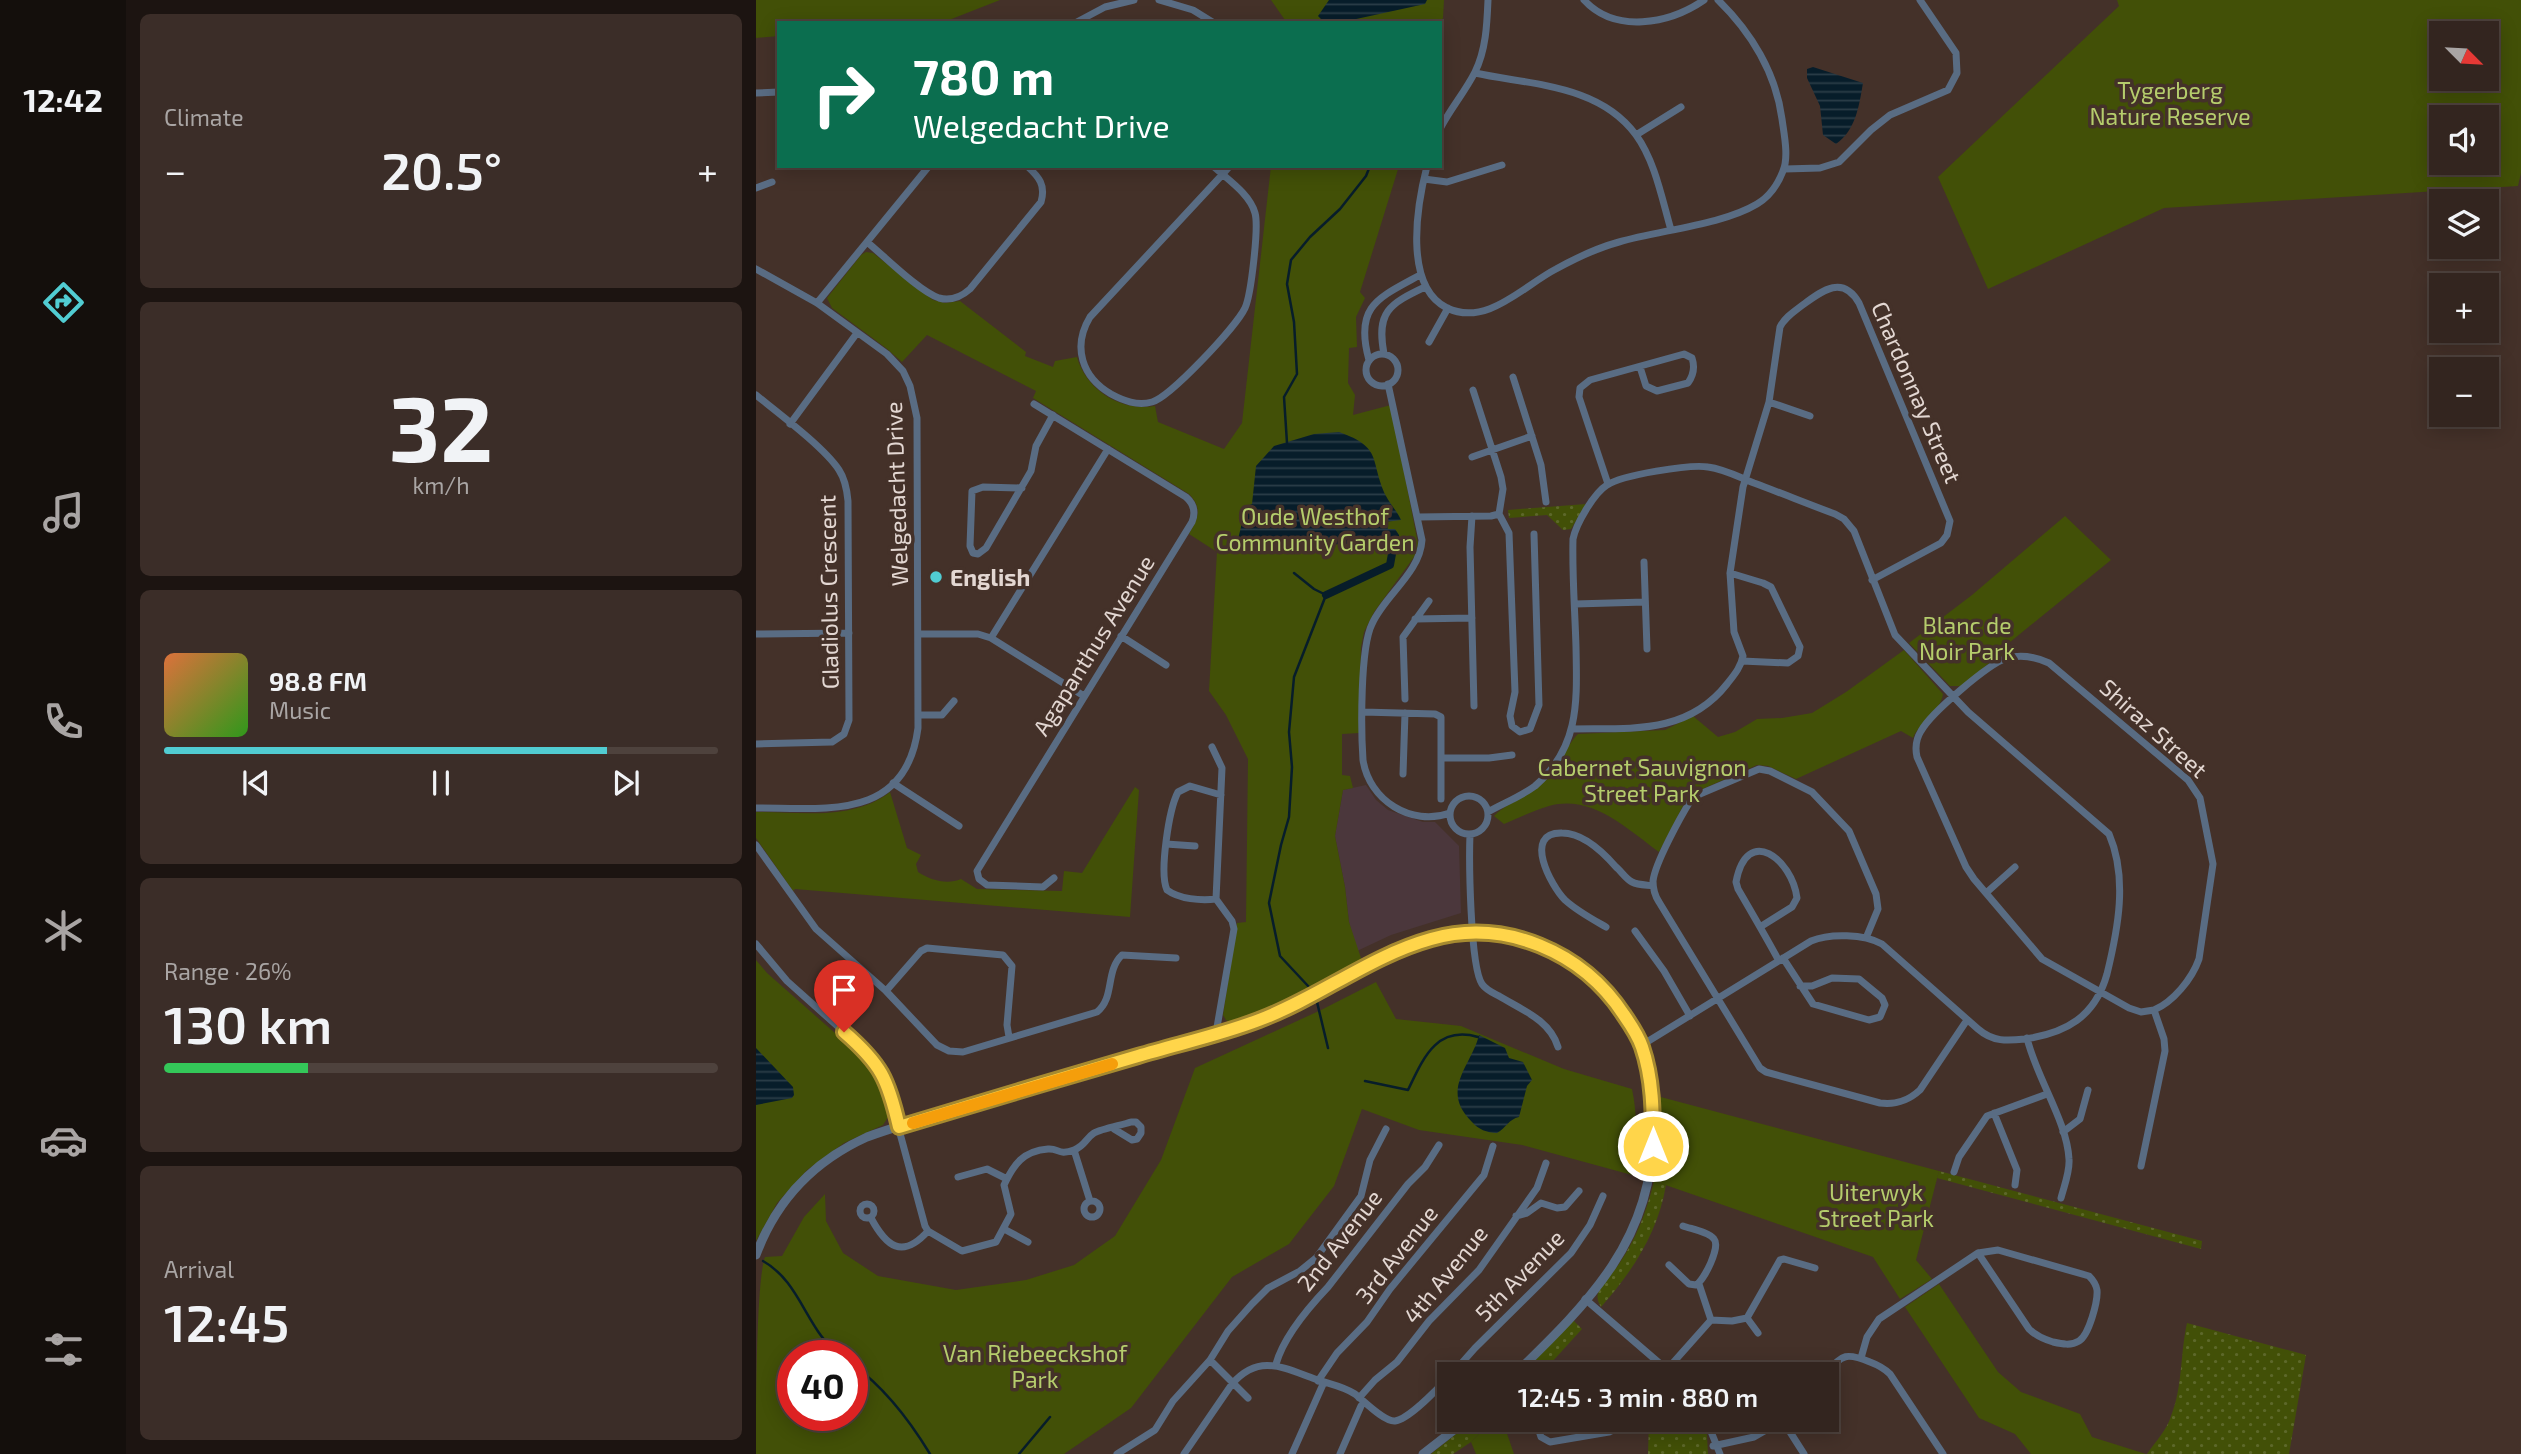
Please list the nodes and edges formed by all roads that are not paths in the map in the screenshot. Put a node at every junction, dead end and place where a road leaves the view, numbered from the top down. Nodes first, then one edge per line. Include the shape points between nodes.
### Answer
1 (1134, 0) edge
2 (1159, 0) edge
3 (1488, 0) edge
4 (1584, 0) edge
5 (1704, 0) edge
6 (1718, 0) edge
7 (1920, 0) edge
8 (1079, 21) edge
9 (1211, 21) edge
10 (1475, 73) junction
11 (777, 92) edge
12 (756, 93) edge
13 (1681, 107) dead end
14 (1442, 126) edge
15 (1636, 135) junction
16 (1502, 166) dead end
17 (926, 168) edge
18 (1029, 168) edge
19 (1215, 168) edge
20 (1228, 168) edge
21 (1427, 168) edge
22 (1785, 169) junction
23 (1222, 175) junction
24 (1424, 179) junction
25 (772, 182) dead end
26 (756, 188) edge
27 (1671, 230) junction
28 (867, 242) junction
29 (756, 269) edge
30 (1420, 275) junction
31 (1425, 287) junction
32 (817, 303) junction
33 (1448, 308) junction
34 (857, 333) junction
35 (1429, 342) dead end
36 (1384, 354) junction
37 (1369, 360) junction
38 (1640, 367) junction
39 (1513, 377) dead end
40 (1388, 384) junction
41 (1473, 390) dead end
42 (756, 395) edge
43 (1769, 401) junction
44 (1034, 404) dead end
45 (1053, 415) junction
46 (1810, 416) dead end
47 (790, 424) junction
48 (1532, 436) junction
49 (1108, 449) junction
50 (1492, 450) junction
51 (1472, 457) dead end
52 (1745, 479) junction
53 (1608, 484) junction
54 (1022, 488) junction
55 (1546, 502) dead end
56 (1499, 514) junction
57 (1472, 516) junction
58 (1418, 517) junction
59 (1534, 534) dead end
60 (1644, 562) dead end
61 (1730, 573) junction
62 (1872, 580) junction
63 (1429, 601) dead end
64 (1645, 602) junction
65 (1575, 604) junction
66 (1472, 618) junction
67 (1415, 619) junction
68 (756, 634) edge
69 (849, 634) junction
70 (918, 634) junction
71 (1121, 636) junction
72 (991, 638) junction
73 (1647, 649) dead end
74 (1742, 661) junction
75 (1166, 665) dead end
76 (1084, 696) junction
77 (1954, 697) junction
78 (1405, 699) dead end
79 (954, 701) dead end
80 (1474, 706) dead end
81 (1363, 712) junction
82 (1405, 713) junction
83 (918, 715) junction
84 (1572, 729) junction
85 (756, 744) edge
86 (1212, 747) dead end
87 (1512, 755) dead end
88 (1441, 758) junction
89 (1404, 774) dead end
90 (893, 783) junction
91 (1221, 795) junction
92 (1441, 799) dead end
93 (756, 808) edge
94 (1488, 812) junction
95 (1450, 813) junction
96 (959, 826) dead end
97 (1470, 834) junction
98 (1166, 844) junction
99 (756, 845) edge
100 (1195, 846) dead end
101 (2015, 867) dead end
102 (1054, 878) dead end
103 (1653, 886) junction
104 (1986, 893) junction
105 (1216, 899) junction
106 (1606, 927) dead end
107 (1760, 927) junction
108 (1635, 931) dead end
109 (1473, 933) junction
110 (1866, 938) junction
111 (756, 944) edge
112 (1176, 958) dead end
113 (1781, 959) junction
114 (1800, 986) junction
115 (886, 991) junction
116 (2099, 992) junction
117 (1717, 999) junction
118 (2150, 1011) junction
119 (1690, 1016) junction
120 (1968, 1020) junction
121 (1216, 1033) junction
122 (1009, 1037) junction
123 (2027, 1038) junction
124 (1642, 1045) junction
125 (1558, 1047) dead end
126 (2088, 1090) dead end
127 (2047, 1094) junction
128 (1994, 1113) junction
129 (899, 1127) junction
130 (1114, 1129) dead end
131 (1386, 1129) dead end
132 (2063, 1132) junction
133 (1439, 1145) dead end
134 (1493, 1146) dead end
135 (1074, 1150) junction
136 (1546, 1163) dead end
137 (2141, 1166) dead end
138 (1954, 1172) dead end
139 (958, 1177) dead end
140 (1007, 1179) junction
141 (2015, 1185) dead end
142 (1579, 1191) dead end
143 (1603, 1196) dead end
144 (2061, 1198) dead end
145 (1090, 1201) dead end
146 (1516, 1216) junction
147 (871, 1217) dead end
148 (1683, 1226) dead end
149 (1004, 1228) junction
150 (928, 1231) junction
151 (1028, 1242) dead end
152 (1978, 1253) junction
153 (756, 1255) edge
154 (1669, 1265) dead end
155 (1815, 1268) dead end
156 (1699, 1284) junction
157 (1586, 1299) junction
158 (1747, 1318) junction
159 (1711, 1320) junction
160 (1758, 1333) dead end
161 (1861, 1358) junction
162 (1210, 1360) junction
163 (1463, 1362) edge
164 (1526, 1362) edge
165 (1657, 1362) edge
166 (1676, 1362) edge
167 (1835, 1362) edge
168 (1276, 1364) junction
169 (1321, 1381) junction
170 (1232, 1384) junction
171 (1437, 1389) edge
172 (1248, 1398) dead end
173 (1360, 1402) junction
174 (1451, 1432) edge
175 (1538, 1432) edge
176 (1609, 1432) edge
177 (1763, 1432) edge
178 (1791, 1432) edge
179 (1714, 1448) edge
180 (1117, 1454) edge
181 (1184, 1454) edge
182 (1292, 1454) edge
183 (1340, 1454) edge
184 (1423, 1454) edge
185 (1720, 1454) edge
186 (1804, 1454) edge
187 (1943, 1454) edge

1 - 8 street via 1105,7
2 - 9 street via 1193,10
3 - 10 street via 1485,40
4 - 5 street via 1599,13 1623,22 1667,16
6 - 22 street via 1748,34 1774,83 1781,107
7 - 22 street via 1956,53 1957,73 1948,90 1890,115 1839,162 1820,168
10 - 14 street
10 - 15 street via 1588,96 1617,115
11 - 12 street
13 - 15 street
15 - 27 street
16 - 24 street via 1447,182
17 - 28 street
18 - 28 street via 1042,184 1041,202 962,295 946,299 930,294
19 - 23 street
20 - 23 street
21 - 24 street
22 - 27 street via 1777,185 1758,203
23 - 23 street via 1086,324 1080,346 1085,368 1101,388 1123,400 1147,403 1169,393 1244,309 1256,216 1248,199
24 - 30 street via 1417,232
25 - 26 street
27 - 33 street via 1574,259 1491,309 1466,313
28 - 32 street
29 - 32 street, Welgedacht Drive
30 - 31 street
30 - 37 street via 1373,304 1365,331
31 - 33 street
31 - 36 street via 1385,313 1380,332
32 - 34 street, Welgedacht Drive
33 - 35 street
34 - 47 street
34 - 70 street, Welgedacht Drive via 898,365 915,401
36 - 37 street
36 - 40 street via 1397,368
37 - 40 street via 1369,380
38 - 38 street via 1684,354 1694,364 1688,383 1657,391 1646,386
38 - 53 street via 1590,380 1580,388
39 - 48 street
40 - 58 street
41 - 50 street
42 - 47 street, Gladiolus Crescent
43 - 46 street
43 - 52 street, Chardonnay Street
43 - 62 street, Chardonnay Street via 1784,320 1824,290 1838,287 1851,293 1950,521 1941,543
44 - 45 street, Agapanthus Avenue
45 - 49 street, Agapanthus Avenue
45 - 54 street via 1035,446 1031,471
47 - 69 street, Gladiolus Crescent via 834,463 846,486
48 - 50 street
48 - 55 street
49 - 71 street, Agapanthus Avenue via 1186,497 1195,511
49 - 72 street
50 - 51 street
50 - 56 street via 1502,482
52 - 53 street via 1695,466
52 - 61 street, Chardonnay Street
52 - 62 street via 1844,519 1854,531
53 - 65 street via 1574,533
54 - 54 street via 986,548 973,553 972,491
56 - 57 street
56 - 59 street via 1510,533 1515,692 1510,720 1520,732 1532,727 1539,705
57 - 58 street
57 - 66 street
58 - 81 street via 1419,556 1368,632
60 - 64 street
61 - 74 street, Chardonnay Street via 1734,632
61 - 74 street via 1771,587 1800,647 1798,656 1788,663
62 - 77 street via 1895,635
63 - 67 street
64 - 65 street
64 - 73 street
65 - 84 street via 1577,698
66 - 67 street
66 - 80 street
67 - 78 street via 1402,640
68 - 69 street
69 - 85 street, Gladiolus Crescent via 849,720 844,734 828,743
70 - 72 street
70 - 83 street, Welgedacht Drive
71 - 75 street
71 - 76 street, Agapanthus Avenue
72 - 76 street
74 - 84 street via 1715,697 1673,723
76 - 102 street, Agapanthus Avenue via 977,871 987,885 1043,887
77 - 104 street, Shiraz Street via 1921,730 1916,752 1966,867
77 - 116 street via 2109,834 2121,888 2109,967
77 - 118 street, Shiraz Street via 1999,662 2020,656 2042,660 2197,790 2213,864 2199,959 2169,1001
79 - 83 street via 942,715
81 - 82 street
81 - 95 street via 1364,766 1378,794 1406,814
82 - 88 street via 1441,717
82 - 89 street
83 - 90 street, Welgedacht Drive via 914,751
84 - 94 street via 1560,756 1541,780
86 - 91 street via 1221,765
87 - 88 street
88 - 92 street
90 - 93 street, Welgedacht Drive via 870,800 841,808
90 - 96 street
91 - 98 street via 1189,786 1180,789
91 - 105 street
94 - 95 street via 1471,796 1457,800
94 - 97 street via 1482,829
95 - 97 street via 1455,828
97 - 109 street
98 - 100 street
98 - 105 street via 1167,890 1174,895
99 - 115 street via 816,929
101 - 104 street
103 - 106 street via 1631,882 1605,855 1573,834 1552,834 1545,840 1543,862 1557,891 1570,905
103 - 110 street via 1657,866 1694,798 1753,771 1770,771 1812,792 1849,831 1878,901
103 - 117 street
104 - 116 street, Shiraz Street via 2042,959
105 - 121 street via 1234,929
107 - 107 street via 1736,882 1746,859 1761,850 1784,866 1797,898 1793,907
107 - 113 street
108 - 119 street
109 - 121 street via 1433,938 1403,949 1260,1020
109 - 124 street via 1531,942 1571,961 1613,998
109 - 125 street via 1483,985 1543,1022
110 - 113 street via 1821,937
110 - 120 street via 1888,949
111 - 129 street via 787,981 871,1058 890,1089
112 - 122 street via 1128,954 1118,958 1105,1003 1097,1012
113 - 114 street
113 - 117 street
114 - 114 street via 1832,978 1859,979 1885,1006 1880,1017 1869,1020 1813,1004
115 - 122 street via 945,1050 963,1052
115 - 122 street via 924,949 1003,955 1012,966
116 - 118 street via 2129,1008
116 - 123 street via 2073,1023 2054,1034
117 - 119 street
117 - 120 street via 1763,1070 1886,1104 1904,1101 1920,1090
118 - 137 street via 2165,1045
119 - 124 street
120 - 123 street via 1995,1040
121 - 129 street
123 - 127 street
124 - 157 street via 1653,1093 1652,1162 1646,1194 1622,1251
126 - 132 street via 2080,1119
127 - 128 street
127 - 132 street
128 - 138 street via 1982,1123
128 - 141 street via 2017,1170
129 - 150 street
129 - 153 street via 856,1142 813,1171 782,1204
130 - 135 street via 1093,1134
131 - 162 street via 1370,1160 1361,1196 1316,1258 1268,1289 1228,1331
132 - 144 street via 2069,1164
133 - 168 street, 2nd Avenue via 1295,1327
134 - 169 street, 3rd Avenue via 1484,1175 1337,1353
135 - 140 street via 1048,1149 1023,1156
135 - 145 street
136 - 146 street, 4th Avenue via 1537,1188
139 - 140 street via 987,1169
140 - 149 street via 1004,1191 1011,1214
142 - 146 street via 1565,1207 1541,1203
143 - 163 street, 5th Avenue via 1571,1253
146 - 173 street, 4th Avenue via 1479,1270 1397,1362 1374,1380
147 - 150 street via 890,1243 912,1246
148 - 156 street via 1716,1242
149 - 150 street via 996,1242 967,1251
149 - 151 street
152 - 152 street via 1998,1250 2089,1276 2097,1292 2086,1334 2067,1345 2035,1335
152 - 161 street via 1879,1319
154 - 156 street via 1689,1284
155 - 158 street via 1780,1260
156 - 159 street
157 - 164 street
157 - 165 street
158 - 159 street
158 - 160 street
159 - 166 street
161 - 167 street via 1850,1355
161 - 187 street via 1890,1374
162 - 170 street
162 - 180 street via 1154,1430
168 - 169 street
168 - 170 street via 1249,1370
169 - 173 street via 1339,1386
169 - 182 street, 3rd Avenue
170 - 172 street
170 - 181 street
171 - 173 street, 5th Avenue via 1398,1421
173 - 183 street
174 - 184 street
175 - 176 street via 1547,1442
177 - 179 street
178 - 186 street
179 - 185 street

